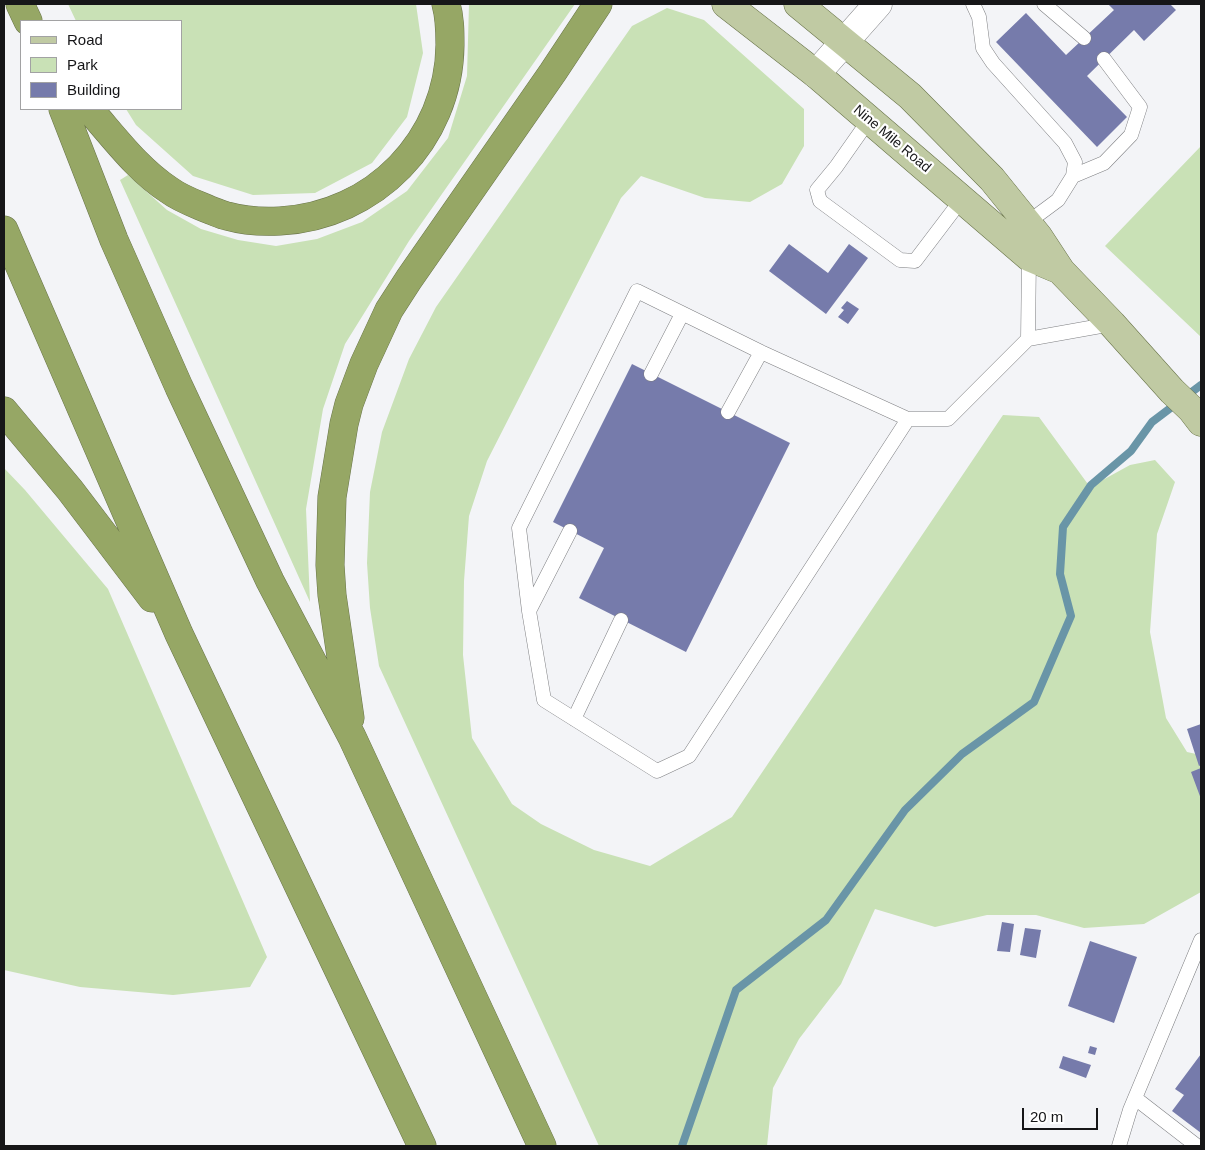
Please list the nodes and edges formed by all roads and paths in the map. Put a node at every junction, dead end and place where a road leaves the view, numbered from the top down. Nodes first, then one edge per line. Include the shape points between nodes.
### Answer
1 (20, 4) edge
2 (446, 4) edge
3 (598, 4) edge
4 (726, 4) edge
5 (798, 4) edge
6 (878, 4) edge
7 (973, 4) edge
8 (1044, 4) edge
9 (28, 20) edge
10 (1084, 38) dead end
11 (845, 41) junction
12 (1104, 59) dead end
13 (816, 74) junction
14 (63, 110) edge
15 (90, 110) edge
16 (869, 120) junction
17 (1073, 176) junction
18 (962, 199) junction
19 (1027, 223) junction
20 (4, 230) edge
21 (1029, 256) junction
22 (1061, 271) junction
23 (682, 314) junction
24 (1112, 324) junction
25 (1028, 339) junction
26 (760, 352) junction
27 (651, 374) dead end
28 (1188, 407) edge
29 (4, 411) edge
30 (728, 412) dead end
31 (908, 419) junction
32 (570, 531) dead end
33 (529, 611) junction
34 (621, 620) dead end
35 (179, 634) junction
36 (574, 719) junction
37 (352, 737) junction
38 (1201, 940) edge
39 (1135, 1098) junction
40 (422, 1146) edge
41 (542, 1146) edge
42 (1119, 1146) edge
43 (1197, 1146) edge

1 - 9 highway
2 - 15 highway via 450,23 450,60 444,93 428,129 412,154 375,188 324,214 262,222 228,216 191,202 150,176
3 - 37 highway via 409,279 364,364 349,404 332,497 330,565
4 - 13 main road, Nine Mile Road
5 - 11 main road, Nine Mile Road
6 - 11 street
7 - 17 lane via 979,16 983,48 1065,143 1075,162
8 - 10 lane
11 - 13 street
11 - 19 main road, Nine Mile Road via 910,96 992,179
12 - 17 lane via 1140,107 1131,135 1104,163
13 - 16 main road, Nine Mile Road
14 - 37 highway via 114,240 179,387 270,581
16 - 18 main road, Nine Mile Road
16 - 18 lane via 817,190 820,201 900,260 915,261
17 - 19 lane via 1058,200
18 - 21 main road, Nine Mile Road
19 - 22 main road, Nine Mile Road
20 - 35 highway
21 - 22 main road, Nine Mile Road
21 - 25 lane
22 - 24 main road, Nine Mile Road
23 - 26 lane
23 - 27 lane
23 - 33 lane via 637,291 519,528
24 - 25 lane
24 - 28 main road, Nine Mile Road
25 - 31 lane via 948,419
26 - 30 lane
26 - 31 lane
29 - 35 highway via 70,490
31 - 36 lane via 689,756 657,771
32 - 33 lane
33 - 36 lane via 544,700
34 - 36 lane
35 - 40 highway
37 - 41 highway
38 - 39 lane
39 - 42 lane
39 - 43 lane

